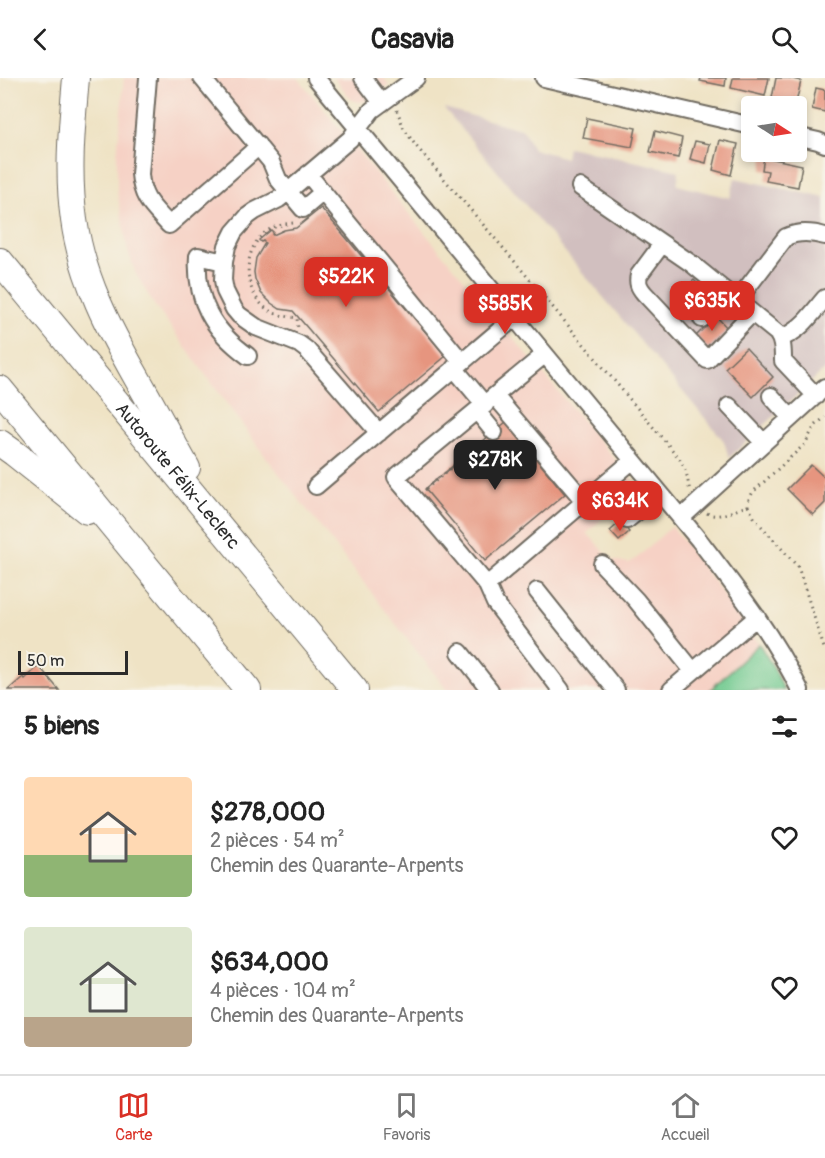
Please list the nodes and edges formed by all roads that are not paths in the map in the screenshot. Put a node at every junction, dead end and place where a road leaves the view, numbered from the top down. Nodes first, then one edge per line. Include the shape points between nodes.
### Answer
1 (76, 78) edge
2 (148, 78) edge
3 (202, 78) edge
4 (316, 78) edge
5 (363, 78) edge
6 (416, 78) edge
7 (544, 78) edge
8 (389, 104) junction
9 (741, 123) edge
10 (357, 128) junction
11 (807, 139) edge
12 (825, 144) edge
13 (258, 145) junction
14 (308, 174) junction
15 (580, 188) dead end
16 (288, 191) junction
17 (323, 192) junction
18 (825, 236) edge
19 (662, 244) junction
20 (0, 261) edge
21 (224, 262) junction
22 (733, 297) junction
23 (825, 297) edge
24 (752, 313) junction
25 (514, 318) junction
26 (702, 319) dead end
27 (252, 324) junction
28 (781, 338) junction
29 (544, 355) junction
30 (458, 365) junction
31 (0, 390) edge
32 (820, 391) edge
33 (771, 396) dead end
34 (486, 404) junction
35 (729, 406) dead end
36 (791, 418) junction
37 (379, 433) junction
38 (490, 435) road end
39 (0, 443) edge
40 (764, 443) junction
41 (632, 461) junction
42 (316, 486) dead end
43 (660, 493) junction
44 (585, 502) junction
45 (681, 518) junction
46 (627, 520) dead end
47 (220, 527) junction
48 (128, 545) junction
49 (602, 564) dead end
50 (487, 585) junction
51 (537, 591) dead end
52 (757, 617) junction
53 (460, 652) dead end
54 (693, 671) junction
55 (248, 690) edge
56 (355, 690) edge
57 (490, 690) edge
58 (561, 690) edge
59 (616, 690) edge
60 (671, 690) edge
61 (800, 690) edge

1 - 47 highway via 70,176 84,267 116,341
2 - 13 street via 141,183 145,198 169,225
3 - 13 street
4 - 10 street
5 - 8 street
6 - 8 street
7 - 9 street
8 - 10 street via 372,110
10 - 14 street via 350,139
10 - 25 street
11 - 12 street
13 - 16 street
14 - 16 street
14 - 17 street
15 - 19 street
16 - 17 street via 303,209
16 - 21 street via 242,222 230,240
17 - 30 street
18 - 22 street via 794,233 786,237
19 - 22 street
19 - 24 street via 639,274 639,287 707,360
20 - 47 highway, Autoroute Félix-Leclerc
21 - 27 street via 223,280 229,300 239,315
21 - 27 street via 198,256 204,303 221,332 242,351
22 - 24 street
22 - 26 street
23 - 28 street via 799,328
24 - 28 street
25 - 29 street
25 - 30 street
27 - 37 street via 300,344 329,363
28 - 32 street via 783,361
29 - 34 street
29 - 41 street
30 - 34 street
30 - 37 street via 432,377
31 - 48 highway
32 - 36 street
33 - 36 street
34 - 38 street
34 - 44 street
34 - 50 street via 396,477
35 - 40 street
36 - 40 street
37 - 42 street
39 - 48 highway
40 - 45 street
41 - 43 street
41 - 44 street
43 - 45 street
43 - 46 street
44 - 50 street
45 - 52 street
47 - 56 highway, Autoroute Félix-Leclerc
48 - 55 highway
49 - 54 street
50 - 58 street via 495,603
51 - 59 street
52 - 54 street
52 - 61 street
53 - 57 street
54 - 60 street

